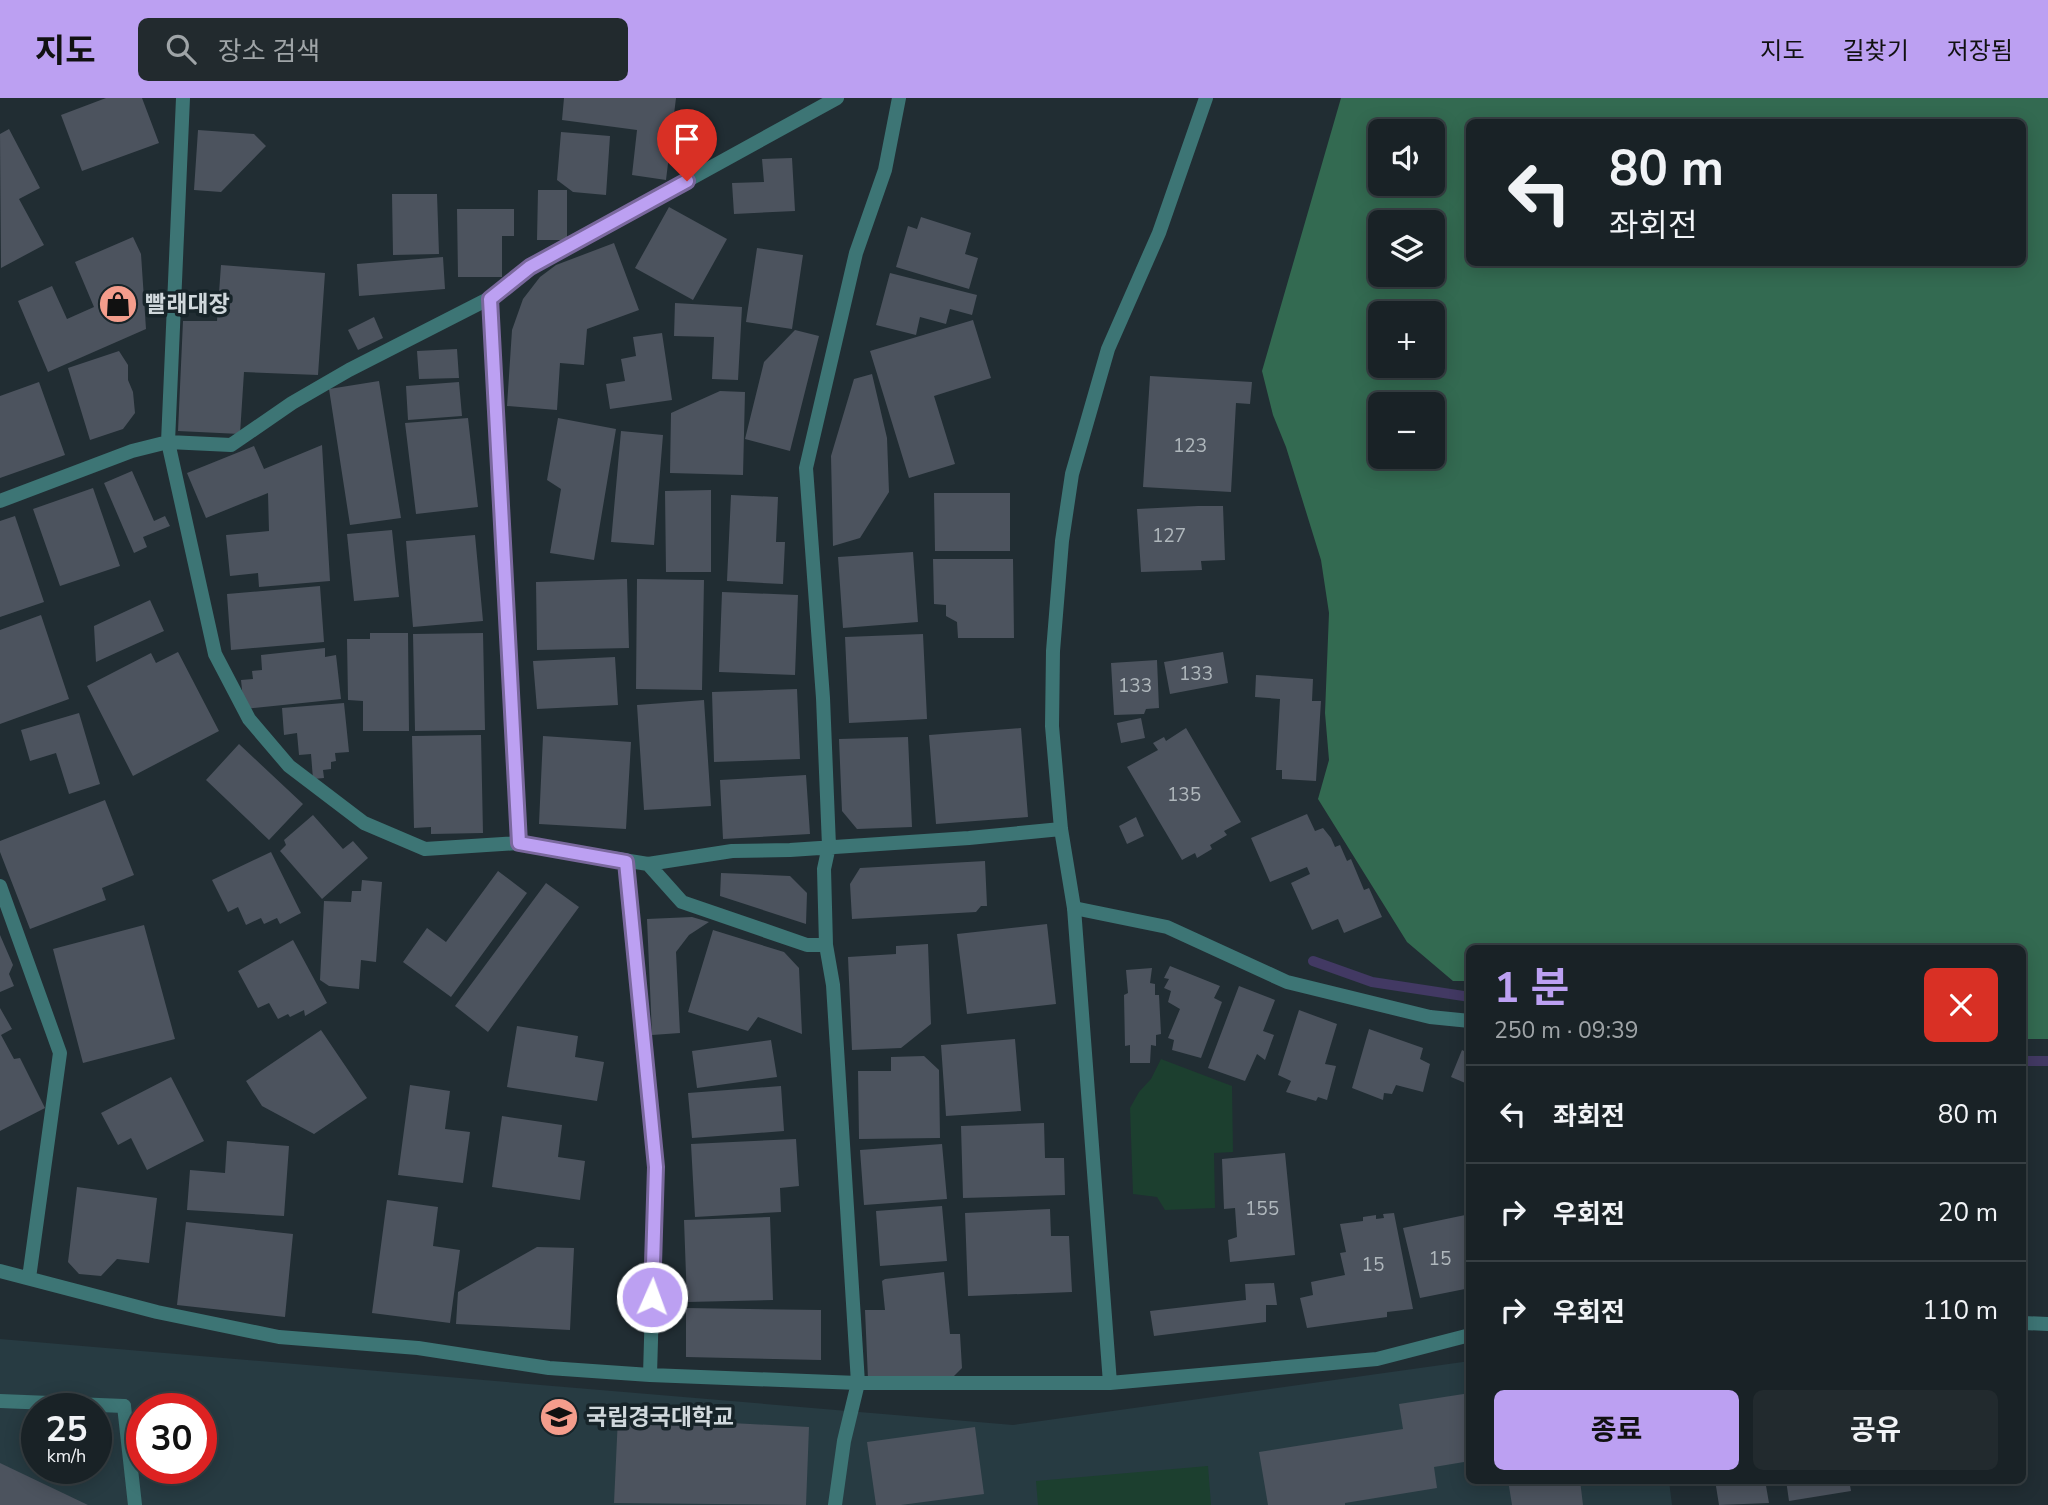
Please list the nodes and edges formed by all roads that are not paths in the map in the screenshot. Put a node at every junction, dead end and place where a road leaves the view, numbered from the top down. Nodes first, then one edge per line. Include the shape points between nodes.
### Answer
1 (183, 98) edge
2 (837, 98) edge
3 (899, 98) edge
4 (1206, 98) edge
5 (490, 299) junction
6 (167, 442) junction
7 (0, 501) edge
8 (1061, 829) junction
9 (519, 843) junction
10 (829, 846) junction
11 (626, 862) junction
12 (648, 864) junction
13 (0, 886) edge
14 (1074, 908) junction
15 (826, 945) junction
16 (1466, 1021) edge
17 (0, 1271) edge
18 (29, 1278) junction
19 (2026, 1323) edge
20 (2048, 1324) edge
21 (1466, 1336) edge
22 (650, 1375) junction
23 (858, 1382) junction
24 (1110, 1383) junction
25 (0, 1401) edge
26 (135, 1505) edge
27 (835, 1505) edge

1 - 6 street
2 - 5 street via 530,267
3 - 10 street via 884,170 856,253 806,468
4 - 8 street via 1159,233 1108,348 1072,474 1053,651 1052,726
5 - 6 street via 338,377 231,445
5 - 9 street
6 - 7 street
6 - 9 street via 215,654 249,719 289,766 364,822 425,849
8 - 10 street
8 - 14 street
9 - 11 street
10 - 12 street via 732,851
10 - 15 street via 824,869
11 - 12 street
11 - 22 street via 656,1167
12 - 15 street via 682,902 807,945
13 - 18 street via 60,1053
14 - 16 street via 1167,927 1287,982 1430,1017
14 - 24 street
15 - 23 street via 833,985
17 - 18 street
18 - 22 street via 157,1312 279,1337
19 - 20 street
21 - 24 street via 1377,1359
22 - 23 street
23 - 24 street
23 - 27 street
25 - 26 street via 124,1406

